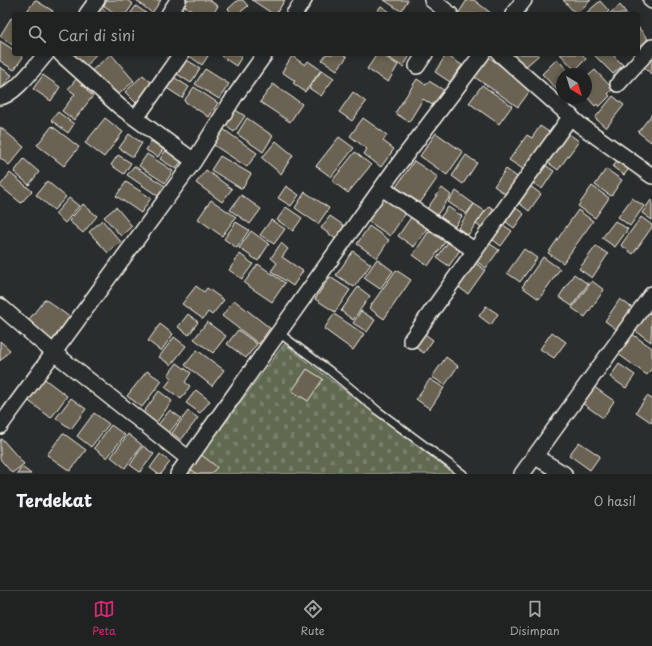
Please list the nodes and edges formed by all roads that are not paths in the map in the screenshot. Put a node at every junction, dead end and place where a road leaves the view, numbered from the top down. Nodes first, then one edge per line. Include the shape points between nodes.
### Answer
1 (97, 0) edge
2 (178, 0) edge
3 (304, 0) edge
4 (432, 0) edge
5 (524, 0) edge
6 (88, 12) edge
7 (170, 12) edge
8 (295, 12) edge
9 (447, 12) edge
10 (515, 12) edge
11 (652, 47) edge
12 (44, 56) edge
13 (63, 56) edge
14 (180, 56) edge
15 (264, 56) edge
16 (481, 56) edge
17 (502, 56) edge
18 (618, 84) dead end
19 (0, 97) edge
20 (570, 116) junction
21 (136, 118) junction
22 (194, 161) junction
23 (652, 176) edge
24 (382, 188) junction
25 (474, 250) junction
26 (652, 294) edge
27 (0, 306) edge
28 (648, 309) edge
29 (279, 333) junction
30 (411, 340) dead end
31 (53, 352) junction
32 (0, 426) edge
33 (534, 456) junction
34 (189, 459) junction
35 (178, 474) edge
36 (463, 474) edge
37 (522, 474) edge
38 (564, 474) edge

1 - 6 street
2 - 7 street
3 - 8 street
4 - 9 street
5 - 10 street
11 - 18 street
12 - 19 street via 23,80
13 - 21 street
14 - 21 street
15 - 22 street
16 - 24 street
17 - 20 street
20 - 23 street
20 - 25 street
21 - 22 street
22 - 31 street
24 - 25 street
24 - 29 street
25 - 30 street
26 - 28 street
27 - 31 street
28 - 33 street
29 - 34 street
29 - 36 lane
31 - 32 street
31 - 34 street
33 - 37 street
33 - 38 street
34 - 35 street

